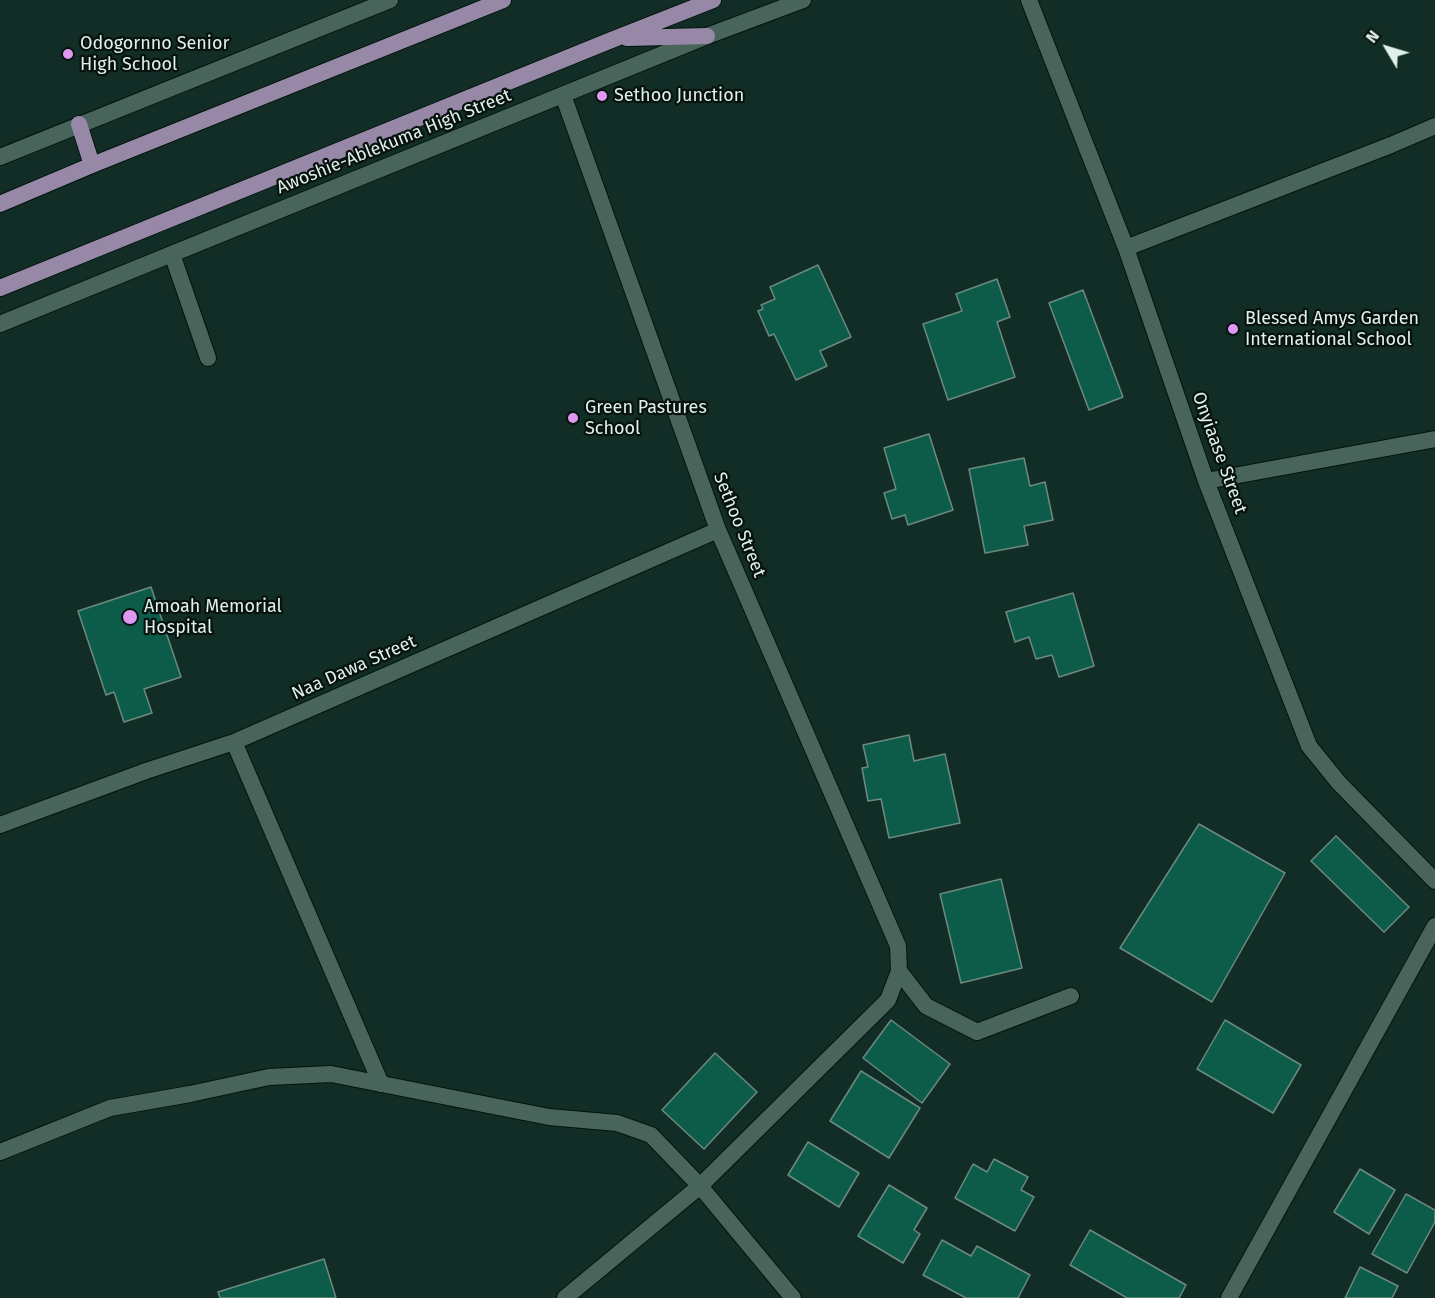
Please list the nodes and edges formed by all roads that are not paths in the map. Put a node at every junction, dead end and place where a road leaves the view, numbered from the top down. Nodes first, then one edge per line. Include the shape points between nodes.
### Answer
1 (390, 0) edge
2 (503, 0) edge
3 (713, 0) edge
4 (804, 0) edge
5 (1029, 0) edge
6 (707, 36) junction
7 (614, 39) junction
8 (563, 94) junction
9 (79, 124) junction
10 (1435, 126) edge
11 (0, 157) edge
12 (92, 165) junction
13 (0, 204) edge
14 (1126, 248) junction
15 (172, 254) junction
16 (0, 288) edge
17 (0, 324) edge
18 (208, 358) dead end
19 (1435, 439) edge
20 (1206, 481) junction
21 (718, 530) junction
22 (234, 742) junction
23 (0, 825) edge
24 (1435, 881) edge
25 (1435, 926) edge
26 (899, 966) junction
27 (1071, 996) dead end
28 (381, 1084) junction
29 (0, 1152) edge
30 (700, 1186) junction
31 (565, 1298) edge
32 (793, 1298) edge
33 (1228, 1298) edge

1 - 9 street
2 - 12 main road
3 - 7 main road, Awoshie-Ablekuma High Street
4 - 6 street, Awoshie-Ablekuma High Street
5 - 14 street, Onyiaase Street
6 - 7 main road
6 - 8 street, Awoshie-Ablekuma High Street
7 - 16 main road, Awoshie-Ablekuma High Street
8 - 15 street, Awoshie-Ablekuma High Street
8 - 21 street, Sethoo Street
9 - 11 street
9 - 12 main road
10 - 14 street
12 - 13 main road
14 - 20 street, Onyiaase Street
15 - 17 street, Awoshie-Ablekuma High Street
15 - 18 street
19 - 20 street
20 - 24 street, Onyiaase Street via 1309,746 1339,783
21 - 22 street, Naa Dawa Street
21 - 26 street, Sethoo Street via 898,946
22 - 23 street, Naa Dawa Street
22 - 28 street
25 - 33 street
26 - 27 street via 926,1006 977,1032
26 - 30 street via 888,1000
28 - 29 street via 331,1074 269,1077 110,1108
28 - 30 street via 549,1117 617,1123 651,1135
30 - 31 street
30 - 32 street

